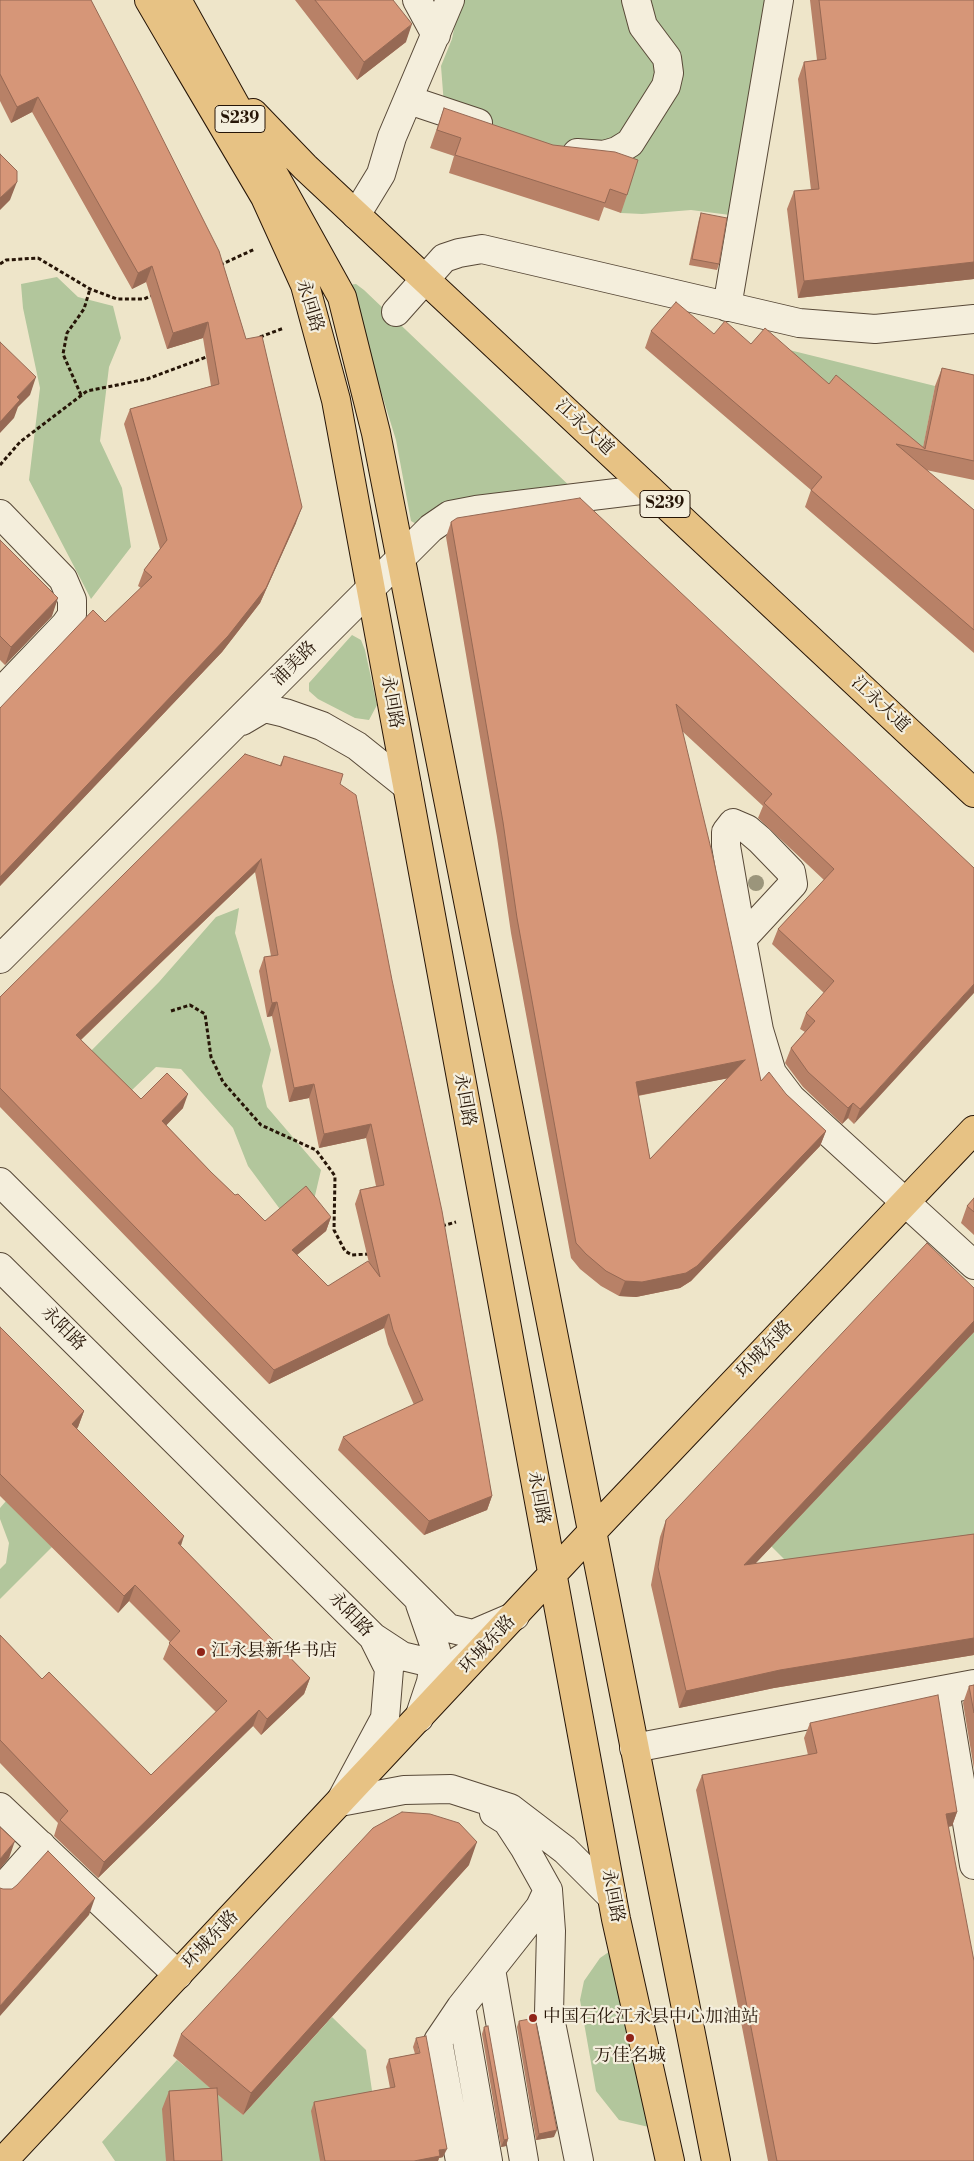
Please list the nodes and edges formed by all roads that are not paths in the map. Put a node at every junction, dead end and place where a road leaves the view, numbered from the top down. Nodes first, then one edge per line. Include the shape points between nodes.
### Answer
1 (149, 0) edge
2 (176, 0) edge
3 (417, 0) edge
4 (450, 0) edge
5 (636, 0) edge
6 (779, 0) edge
7 (436, 35) junction
8 (196, 59) junction
9 (409, 100) junction
10 (247, 126) junction
11 (498, 130) edge
12 (551, 148) edge
13 (356, 215) junction
14 (425, 280) junction
15 (727, 307) junction
16 (396, 312) dead end
17 (974, 319) edge
18 (649, 489) junction
19 (0, 514) edge
20 (400, 558) junction
21 (371, 588) junction
22 (0, 693) edge
23 (232, 727) junction
24 (407, 786) junction
25 (974, 793) edge
26 (742, 939) dead end
27 (5, 945) edge
28 (974, 1130) edge
29 (0, 1182) edge
30 (905, 1202) junction
31 (974, 1265) edge
32 (0, 1268) edge
33 (591, 1533) junction
34 (552, 1577) junction
35 (417, 1598) junction
36 (516, 1615) junction
37 (374, 1638) junction
38 (492, 1640) junction
39 (433, 1664) junction
40 (974, 1684) edge
41 (945, 1690) junction
42 (419, 1718) junction
43 (634, 1748) junction
44 (451, 1789) junction
45 (340, 1802) junction
46 (0, 1807) edge
47 (41, 1845) junction
48 (974, 1865) edge
49 (548, 1890) junction
50 (0, 1891) edge
51 (612, 1897) junction
52 (491, 1969) junction
53 (178, 1975) junction
54 (460, 2007) junction
55 (3, 2161) edge
56 (460, 2161) edge
57 (488, 2161) edge
58 (524, 2161) edge
59 (579, 2161) edge
60 (670, 2161) edge
61 (716, 2161) edge

1 - 8 main road, 永回路 / S239
2 - 8 main road, 永回路 / S239
3 - 7 street
4 - 7 street
5 - 12 street via 643,26 667,58 669,73 666,86 630,142 617,151 604,155
6 - 15 street
7 - 9 street
8 - 10 main road, 永回路
8 - 13 main road, 江永大道 / S239
8 - 21 main road, 永回路 via 305,285 336,400
9 - 11 street
9 - 13 street via 392,137 382,174
10 - 13 main road, 永回路 / S239
10 - 20 main road, 永回路 via 342,296 376,433
13 - 14 main road, 江永大道 / S239
14 - 15 street via 444,258 482,249
14 - 16 street
14 - 18 main road, 江永大道 / S239
15 - 17 street via 799,322 875,329
18 - 20 street, 浦美路 via 450,515 431,528
18 - 25 main road, 江永大道 / S239
19 - 22 street via 63,579 72,600 72,615
20 - 21 street, 浦美路
20 - 33 main road, 永回路
21 - 23 street, 浦美路
21 - 24 main road, 永回路
23 - 24 street via 264,708 285,713 322,726 357,746
23 - 27 street, 浦美路
24 - 34 main road, 永回路
26 - 30 street via 759,1030 772,1073 791,1098
28 - 30 main road, 环城东路
29 - 35 street
30 - 31 street
30 - 33 main road, 环城东路
32 - 37 street, 永阳路
33 - 34 main road, 环城东路
33 - 43 main road, 永回路
34 - 36 main road, 环城东路
34 - 51 main road, 永回路
35 - 36 street via 448,1628 473,1634
35 - 39 street via 436,1650
36 - 38 main road, 环城东路
37 - 39 street via 402,1656
37 - 45 street, 永阳路 via 390,1670 385,1718
38 - 39 street via 448,1667
38 - 42 main road, 环城东路
39 - 42 street
40 - 41 street
41 - 43 street
41 - 48 street
42 - 45 main road, 环城东路
43 - 61 main road, 永回路
44 - 45 street via 404,1790
44 - 49 street via 507,1821
44 - 51 street via 510,1808 565,1850
45 - 53 main road, 环城东路
46 - 47 street
47 - 50 street
47 - 53 street
49 - 52 street via 540,1907
49 - 59 street via 551,1931 549,2014
51 - 60 main road, 永回路
52 - 54 street
52 - 58 street
53 - 55 main road, 环城东路
54 - 56 street via 438,2040
54 - 57 street

